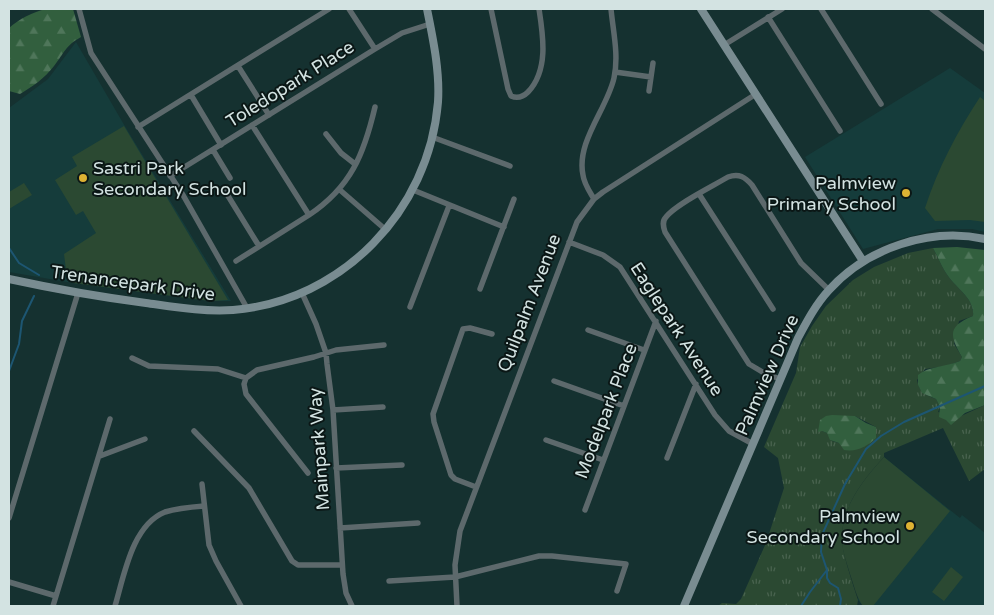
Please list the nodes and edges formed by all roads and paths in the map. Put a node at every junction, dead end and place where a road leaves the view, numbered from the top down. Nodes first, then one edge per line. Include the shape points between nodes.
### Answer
1 (79, 9) edge
2 (329, 9) edge
3 (349, 9) edge
4 (427, 9) edge
5 (491, 9) edge
6 (539, 9) edge
7 (611, 9) edge
8 (701, 9) edge
9 (782, 9) edge
10 (821, 9) edge
11 (932, 9) edge
12 (946, 9) edge
13 (941, 15) junction
14 (768, 18) junction
15 (430, 24) junction
16 (724, 45) junction
17 (375, 49) junction
18 (985, 50) edge
19 (653, 63) dead end
20 (238, 66) junction
21 (615, 72) junction
22 (651, 77) junction
23 (649, 91) dead end
24 (756, 94) junction
25 (190, 95) junction
26 (882, 104) dead end
27 (375, 107) dead end
28 (269, 115) junction
29 (252, 125) junction
30 (138, 128) junction
31 (840, 131) dead end
32 (326, 134) dead end
33 (432, 136) junction
34 (221, 145) junction
35 (213, 150) junction
36 (355, 164) junction
37 (510, 166) dead end
38 (170, 176) junction
39 (230, 178) dead end
40 (340, 190) junction
41 (413, 190) junction
42 (225, 191) dead end
43 (700, 194) junction
44 (594, 199) junction
45 (514, 200) dead end
46 (448, 206) junction
47 (309, 215) junction
48 (504, 227) junction
49 (386, 230) junction
50 (985, 239) edge
51 (568, 242) junction
52 (259, 246) junction
53 (236, 260) dead end
54 (862, 261) junction
55 (9, 279) edge
56 (480, 290) dead end
57 (829, 290) junction
58 (78, 293) junction
59 (302, 293) junction
60 (410, 307) dead end
61 (247, 308) junction
62 (773, 309) dead end
63 (656, 322) junction
64 (588, 330) dead end
65 (492, 334) dead end
66 (384, 345) dead end
67 (644, 350) junction
68 (326, 353) junction
69 (132, 358) dead end
70 (246, 378) junction
71 (780, 379) junction
72 (554, 381) dead end
73 (696, 384) junction
74 (624, 406) junction
75 (383, 407) dead end
76 (333, 410) junction
77 (110, 419) dead end
78 (194, 431) dead end
79 (145, 439) dead end
80 (546, 440) dead end
81 (753, 444) junction
82 (100, 456) junction
83 (667, 458) dead end
84 (603, 460) junction
85 (402, 465) dead end
86 (336, 468) junction
87 (308, 473) dead end
88 (202, 484) dead end
89 (476, 487) junction
90 (204, 506) junction
91 (585, 510) dead end
92 (9, 518) edge
93 (418, 523) dead end
94 (340, 528) junction
95 (342, 564) junction
96 (455, 577) junction
97 (390, 581) dead end
98 (9, 582) edge
99 (617, 591) dead end
100 (56, 596) junction
101 (53, 606) edge
102 (115, 606) edge
103 (241, 606) edge
104 (352, 606) edge
105 (458, 606) edge
106 (684, 606) edge

1 - 30 street via 91,53
2 - 20 street
3 - 17 street
4 - 15 street, Trenancepark Drive
5 - 6 street via 508,89 511,96 517,98 533,86 542,64
7 - 21 street
8 - 16 street
9 - 14 street
10 - 26 street
11 - 13 street
12 - 13 street
13 - 18 street
14 - 16 street
14 - 31 street
15 - 17 street, Toledopark Place via 402,33
15 - 33 street, Trenancepark Drive via 438,88
16 - 24 street
17 - 28 street, Toledopark Place
19 - 22 street
20 - 25 street
20 - 28 street
21 - 22 street
21 - 44 street via 611,90 582,155 584,182
22 - 23 street
24 - 44 street, Quilpalm Avenue
24 - 54 street
25 - 30 street
25 - 34 street
27 - 36 street via 365,145
28 - 29 street, Toledopark Place
29 - 34 street, Toledopark Place
29 - 47 street
30 - 38 street
32 - 36 street
33 - 37 street
33 - 41 street, Trenancepark Drive via 424,167
34 - 35 street, Toledopark Place
35 - 38 street, Toledopark Place
35 - 39 street
36 - 40 street
38 - 61 street
40 - 47 street
40 - 49 street
41 - 46 street
41 - 49 street, Trenancepark Drive
42 - 52 street
43 - 57 street via 728,176 742,176 752,185 802,263
43 - 62 street
43 - 71 street via 666,216 663,228 749,364
44 - 51 street, Quilpalm Avenue via 578,220
45 - 48 street
46 - 48 street
46 - 60 street
47 - 52 street
48 - 56 street
49 - 59 street, Trenancepark Drive via 342,270
50 - 54 street, Palmview Drive via 961,236 928,238 893,247
51 - 63 street, Eaglepark Avenue via 615,262
51 - 89 street, Quilpalm Avenue
52 - 53 street
54 - 57 street, Palmview Drive
55 - 58 street, Trenancepark Drive
57 - 71 street, Palmview Drive via 807,320
58 - 61 street, Trenancepark Drive via 197,310
58 - 92 street
59 - 61 street, Trenancepark Drive
59 - 68 street, Mainpark Way
63 - 67 street, Modelpark Place
63 - 73 street, Eaglepark Avenue
64 - 67 street
65 - 89 street via 464,329 433,414 451,475
66 - 68 street
67 - 74 street, Modelpark Place
68 - 70 street via 257,370
68 - 76 street, Mainpark Way
69 - 70 street via 149,366 218,369
70 - 87 street via 246,394
71 - 81 street, Palmview Drive
72 - 74 street
73 - 81 street, Eaglepark Avenue via 722,425
73 - 83 street
74 - 84 street, Modelpark Place
75 - 76 street
76 - 86 street, Mainpark Way
77 - 82 street
78 - 95 street via 249,488 292,561 298,565
79 - 82 street
80 - 84 street
81 - 106 street, Palmview Drive
82 - 100 street
84 - 91 street, Modelpark Place
85 - 86 street
86 - 94 street, Mainpark Way
88 - 90 street
89 - 96 street, Quilpalm Avenue via 460,531
90 - 102 street via 164,513 146,526 131,553
90 - 103 street via 212,552
93 - 94 street
94 - 95 street, Mainpark Way
95 - 104 street, Mainpark Way via 344,584
96 - 97 street
96 - 99 street via 531,557 552,556 626,564
96 - 105 street, Quilpalm Avenue
98 - 100 street
100 - 101 street

